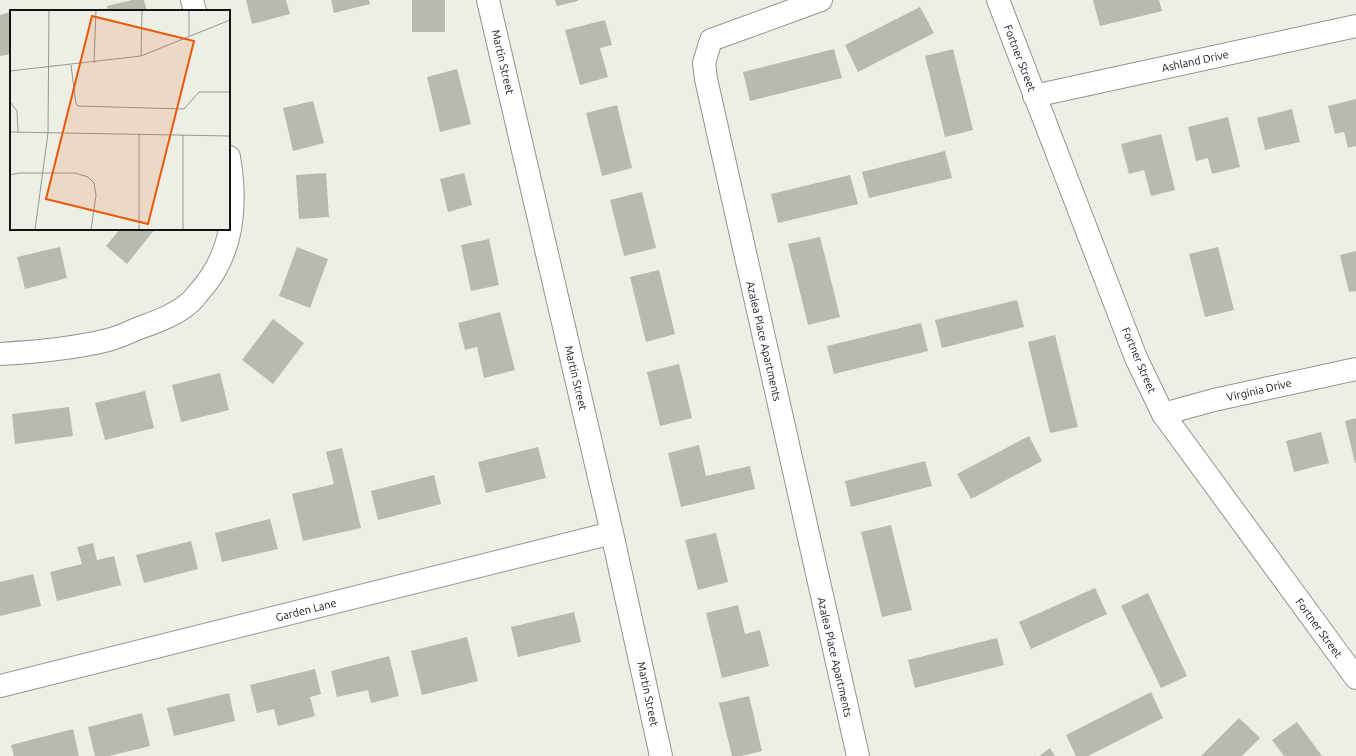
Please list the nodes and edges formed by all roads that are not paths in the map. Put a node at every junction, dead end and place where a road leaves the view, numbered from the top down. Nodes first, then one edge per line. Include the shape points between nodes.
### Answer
1 (192, 0) edge
2 (488, 0) edge
3 (821, 0) edge
4 (998, 0) edge
5 (195, 10) edge
6 (1356, 26) edge
7 (1034, 96) junction
8 (230, 163) edge
9 (230, 229) edge
10 (230, 230) edge
11 (0, 354) edge
12 (1356, 369) edge
13 (1163, 414) junction
14 (612, 533) junction
15 (1356, 678) edge
16 (0, 686) edge
17 (661, 756) edge
18 (858, 756) edge

1 - 5 street
2 - 14 street, Martin Street
3 - 18 street, Azalea Place Apartments via 712,40 704,63 710,100
4 - 7 street, Fortner Street
6 - 7 street, Ashland Drive
7 - 13 street, Fortner Street via 1136,358
8 - 9 street via 233,181
10 - 11 street via 224,255 210,280 188,304 162,320 109,340 56,350
12 - 13 street, Virginia Drive via 1214,400
13 - 15 street, Fortner Street
14 - 16 street, Garden Lane
14 - 17 street, Martin Street

